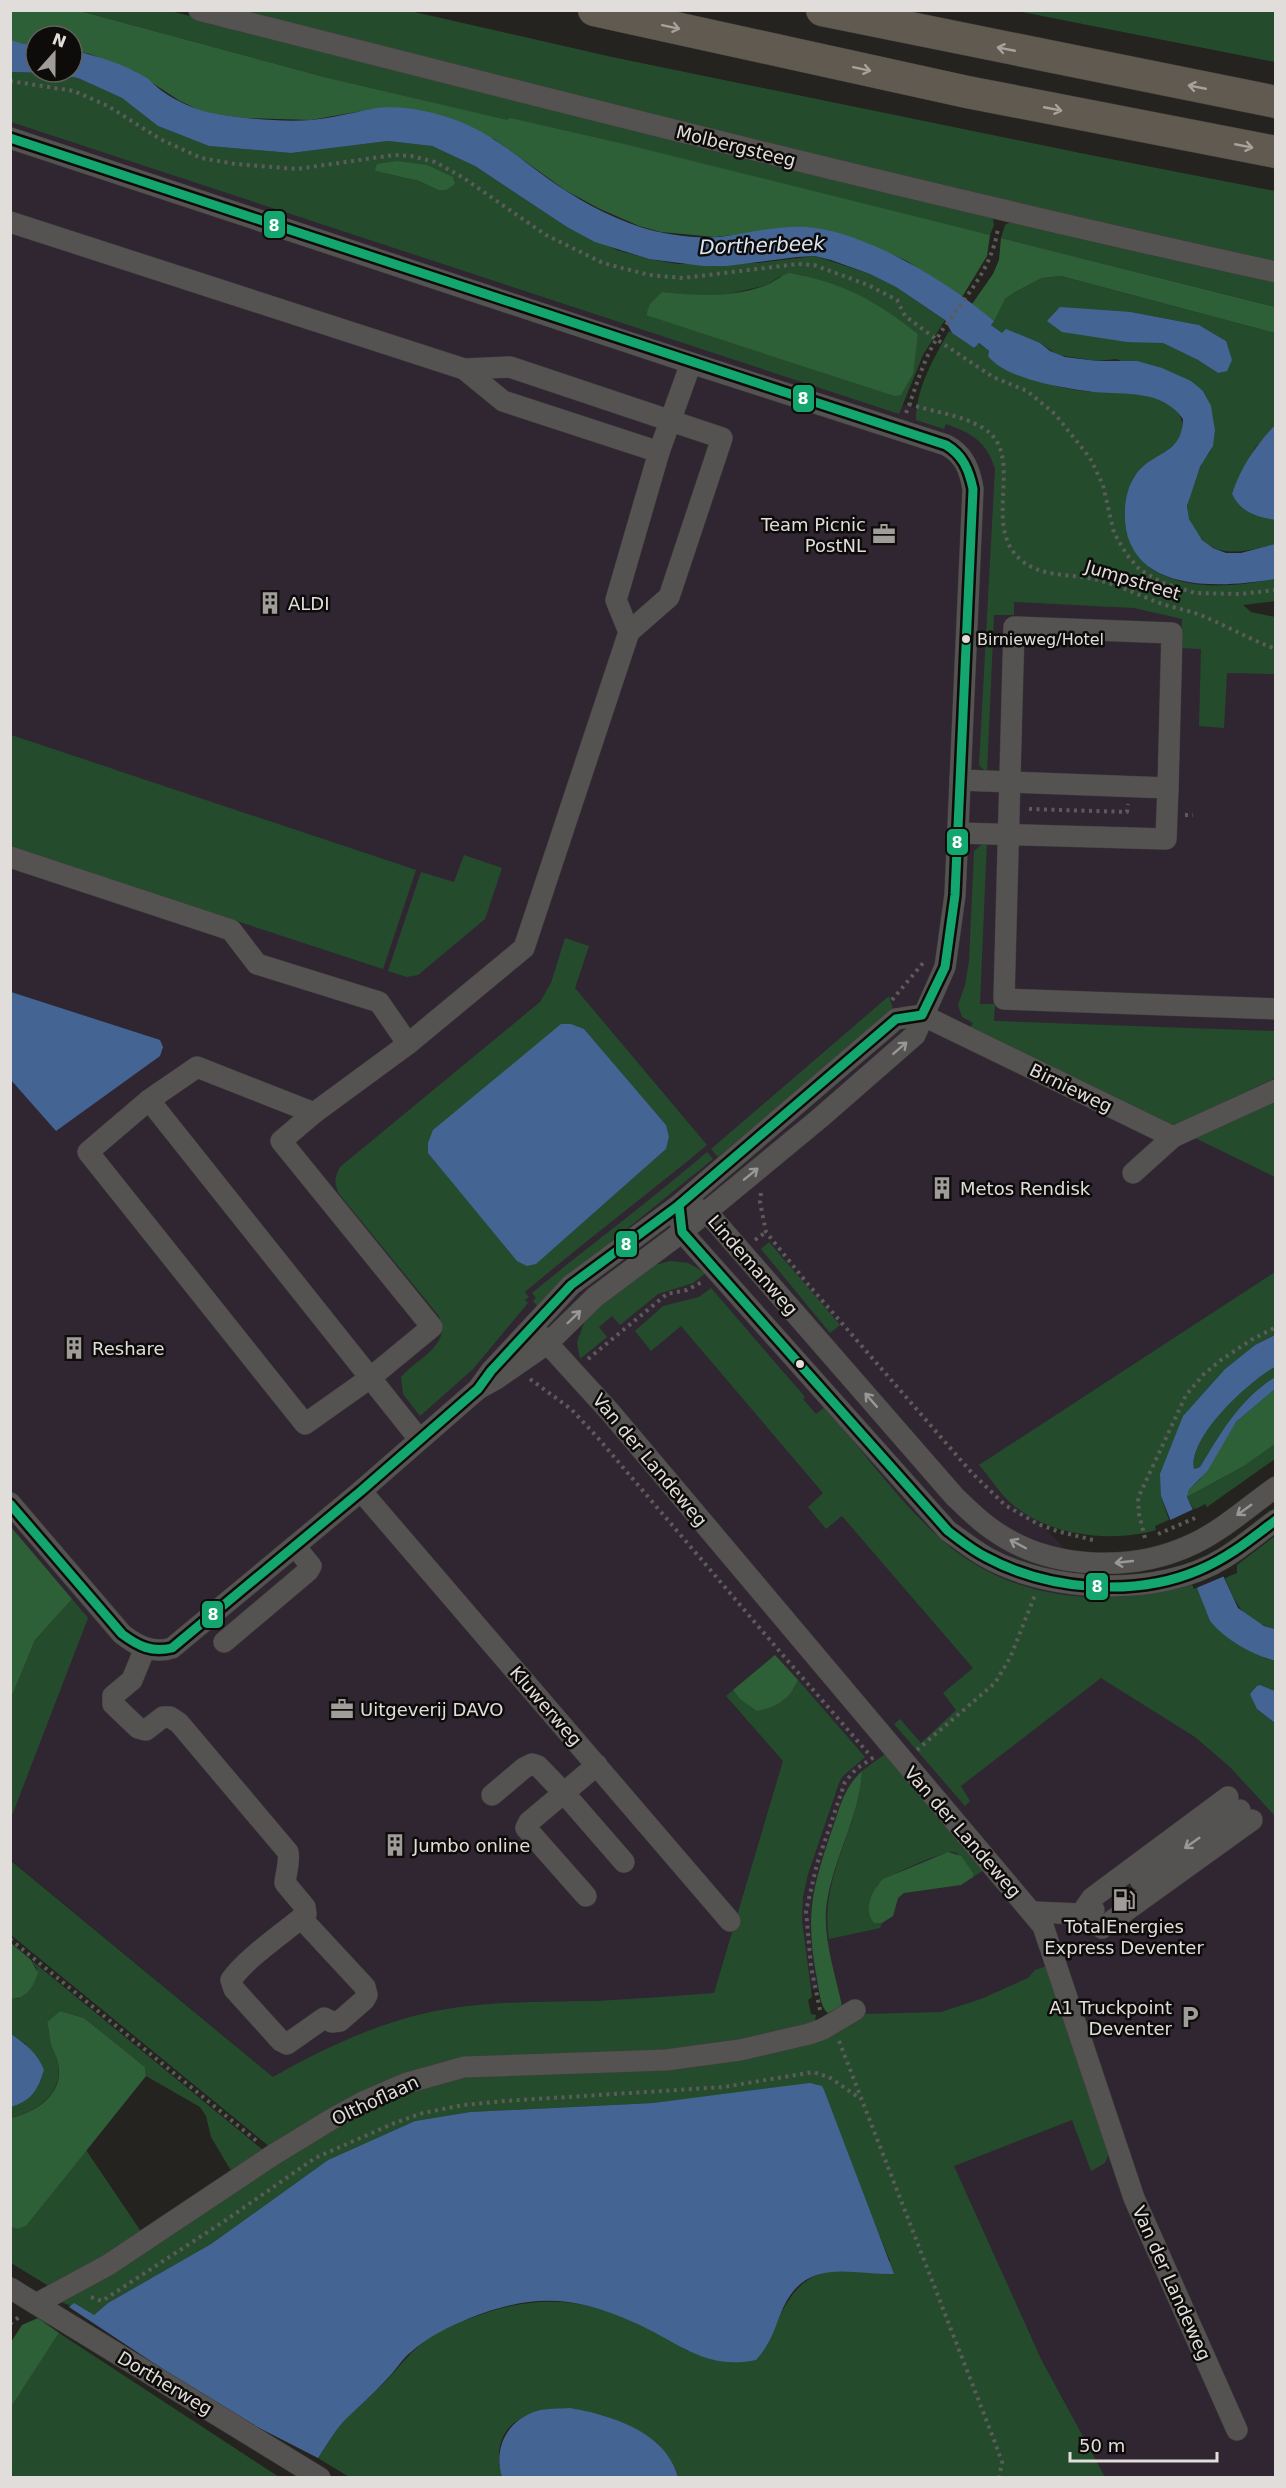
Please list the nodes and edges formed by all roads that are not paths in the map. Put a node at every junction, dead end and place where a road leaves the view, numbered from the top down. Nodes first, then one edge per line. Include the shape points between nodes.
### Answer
1 (199, 10) edge
2 (594, 10) edge
3 (822, 10) edge
4 (1275, 102) edge
5 (10, 138) edge
6 (1275, 152) edge
7 (10, 222) edge
8 (1275, 272) edge
9 (691, 363) junction
10 (464, 369) junction
11 (672, 421) junction
12 (659, 452) junction
13 (629, 632) junction
14 (960, 780) junction
15 (1011, 782) junction
16 (1168, 788) junction
17 (958, 833) junction
18 (1010, 835) junction
19 (10, 857) edge
20 (1275, 1009) edge
21 (922, 1015) junction
22 (408, 1044) junction
23 (1275, 1090) edge
24 (149, 1100) junction
25 (314, 1113) junction
26 (1173, 1137) junction
27 (1133, 1173) dead end
28 (679, 1205) junction
29 (706, 1211) junction
30 (682, 1232) junction
31 (532, 1326) junction
32 (548, 1343) junction
33 (370, 1378) junction
34 (478, 1389) junction
35 (419, 1440) junction
36 (1275, 1487) edge
37 (361, 1491) junction
38 (10, 1503) edge
39 (1275, 1520) edge
40 (295, 1546) junction
41 (224, 1642) dead end
42 (145, 1648) junction
43 (597, 1766) junction
44 (564, 1792) junction
45 (492, 1795) dead end
46 (624, 1862) dead end
47 (586, 1896) dead end
48 (1033, 1912) junction
49 (1081, 1914) junction
50 (301, 1918) junction
51 (730, 1921) dead end
52 (855, 2010) dead end
53 (10, 2288) edge
54 (36, 2304) junction
55 (1237, 2430) dead end
56 (320, 2478) edge

1 - 8 street, Molbergsteeg via 699,137
2 -> 6 highway via 967,92
4 -> 3 highway
5 - 9 street
7 - 10 street
9 - 11 street
9 - 14 street via 946,445 966,463 973,489
10 - 11 street via 510,367
10 - 12 street via 503,401
11 - 12 street
11 - 13 street via 722,438 669,597
12 - 13 street via 616,600
13 - 22 street via 525,948
14 - 15 street
14 - 17 street
15 - 16 street
15 - 16 street via 1014,627 1172,633
15 - 18 street
16 - 18 street via 1166,839
17 - 18 street
17 - 21 street via 947,956
18 - 20 street via 1004,999
19 - 22 street via 231,930 257,964 379,1002
21 - 26 street, Birnieweg
21 - 28 street via 896,1020
29 -> 21 street via 915,1035
22 - 25 street
23 - 26 street
24 - 25 street via 197,1067
24 - 33 street
24 - 33 street via 88,1152 305,1424
25 - 33 street via 281,1141 432,1327
26 - 27 street
28 - 29 street, Lindemanweg
28 - 30 street, Lindemanweg
28 - 31 street via 571,1285
29 - 30 street
36 -> 29 street, Lindemanweg via 1208,1524 1174,1552 1141,1560 1094,1564 1028,1549 993,1531 955,1497
32 -> 30 street via 595,1297
30 - 39 street, Lindemanweg via 948,1531 986,1557 1041,1577 1074,1584 1116,1586 1184,1576 1223,1559
31 - 32 street, Van der Landeweg
31 - 34 street
32 - 34 street
32 - 48 street, Van der Landeweg
33 - 35 street
34 - 35 street
35 - 37 street
37 - 40 street
37 - 43 street, Kluwerweg
38 - 42 street via 122,1634
40 - 41 street via 311,1566 308,1571
40 - 42 street via 181,1643 167,1649
42 - 50 street via 132,1680 113,1696 112,1704 138,1728 146,1730 163,1717 179,1723 288,1852 285,1883 305,1907 306,1914
43 - 44 street
43 - 51 street, Kluwerweg
44 - 45 street via 532,1764
44 - 46 street
44 - 47 street via 526,1828
48 - 49 street
48 - 55 street, Van der Landeweg via 1043,1926 1134,2198
49 -> 49 street via 1102,1928 1240,1809 1092,1898
50 - 50 street via 231,1980 234,1989 287,2044 324,2018 340,2021 367,1995 365,1987
52 - 54 street, Olthoflaan via 794,2039 751,2048 666,2060 464,2067 387,2090 273,2155 108,2265
53 - 54 street, Dortherweg
54 - 56 street, Dortherweg

